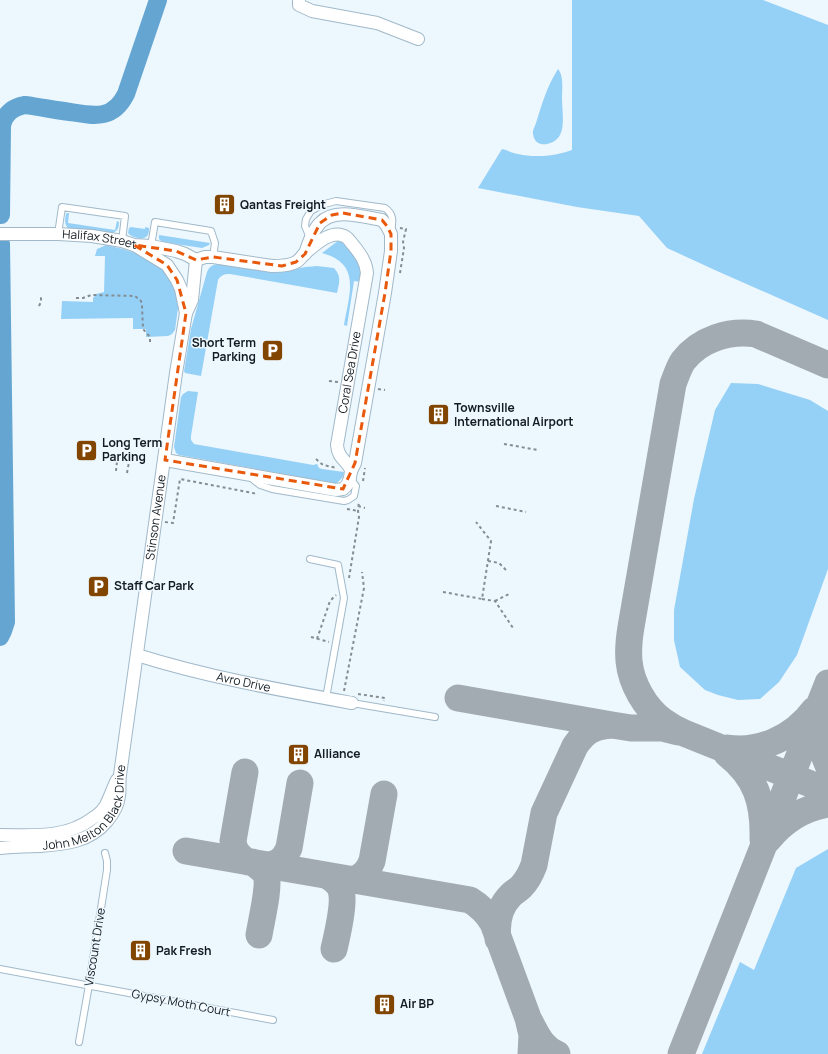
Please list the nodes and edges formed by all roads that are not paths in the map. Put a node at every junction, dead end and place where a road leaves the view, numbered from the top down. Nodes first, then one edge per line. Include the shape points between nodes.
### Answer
1 (299, 0) edge
2 (418, 39) dead end
3 (0, 234) edge
4 (58, 234) junction
5 (122, 241) junction
6 (134, 245) junction
7 (151, 246) junction
8 (305, 254) junction
9 (213, 257) junction
10 (196, 260) junction
11 (186, 312) junction
12 (165, 460) junction
13 (350, 474) junction
14 (310, 559) dead end
15 (137, 655) junction
16 (326, 698) junction
17 (355, 698) joint
18 (435, 717) dead end
19 (120, 775) junction
20 (0, 835) edge
21 (0, 848) edge
22 (105, 853) dead end
23 (0, 969) edge
24 (89, 985) junction
25 (273, 1020) dead end
26 (79, 1042) dead end

1 - 2 street via 299,5 312,11 377,23
3 - 4 street, Halifax Street
4 - 5 street, Halifax Street
4 - 5 lane via 62,207 125,216
5 - 6 street, Halifax Street
6 - 7 street, Halifax Street
6 - 11 street via 167,265 177,280
7 - 9 lane via 155,222 211,231 215,243
7 - 10 street, Halifax Street via 176,251
8 - 9 street, Coral Sea Drive via 296,262 282,266
8 - 13 street, Coral Sea Drive via 328,236 341,234 347,237 363,258 366,268 337,446 338,454 347,464
8 - 13 street via 310,238 320,223 332,215 343,213 382,220 391,234 385,294 355,463
9 - 10 street, Coral Sea Drive
10 - 11 street, Stinson Avenue via 192,300
11 - 12 street, Stinson Avenue
12 - 13 street via 336,490 343,489 349,482
12 - 15 street, Stinson Avenue
14 - 16 lane via 338,565 344,598
15 - 16 street, Avro Drive via 186,669
15 - 19 street, Stinson Avenue
16 - 17 street, Avro Drive
17 - 18 lane via 383,708
19 - 20 street, John Melton Black Drive via 106,805 98,815 76,829 42,835
19 - 21 street, John Melton Black Drive via 116,807 111,817 93,834 70,843
22 - 24 lane, Viscount Drive via 107,870
23 - 24 lane, Gypsy Moth Court
24 - 25 lane, Gypsy Moth Court
24 - 26 lane, Viscount Drive

